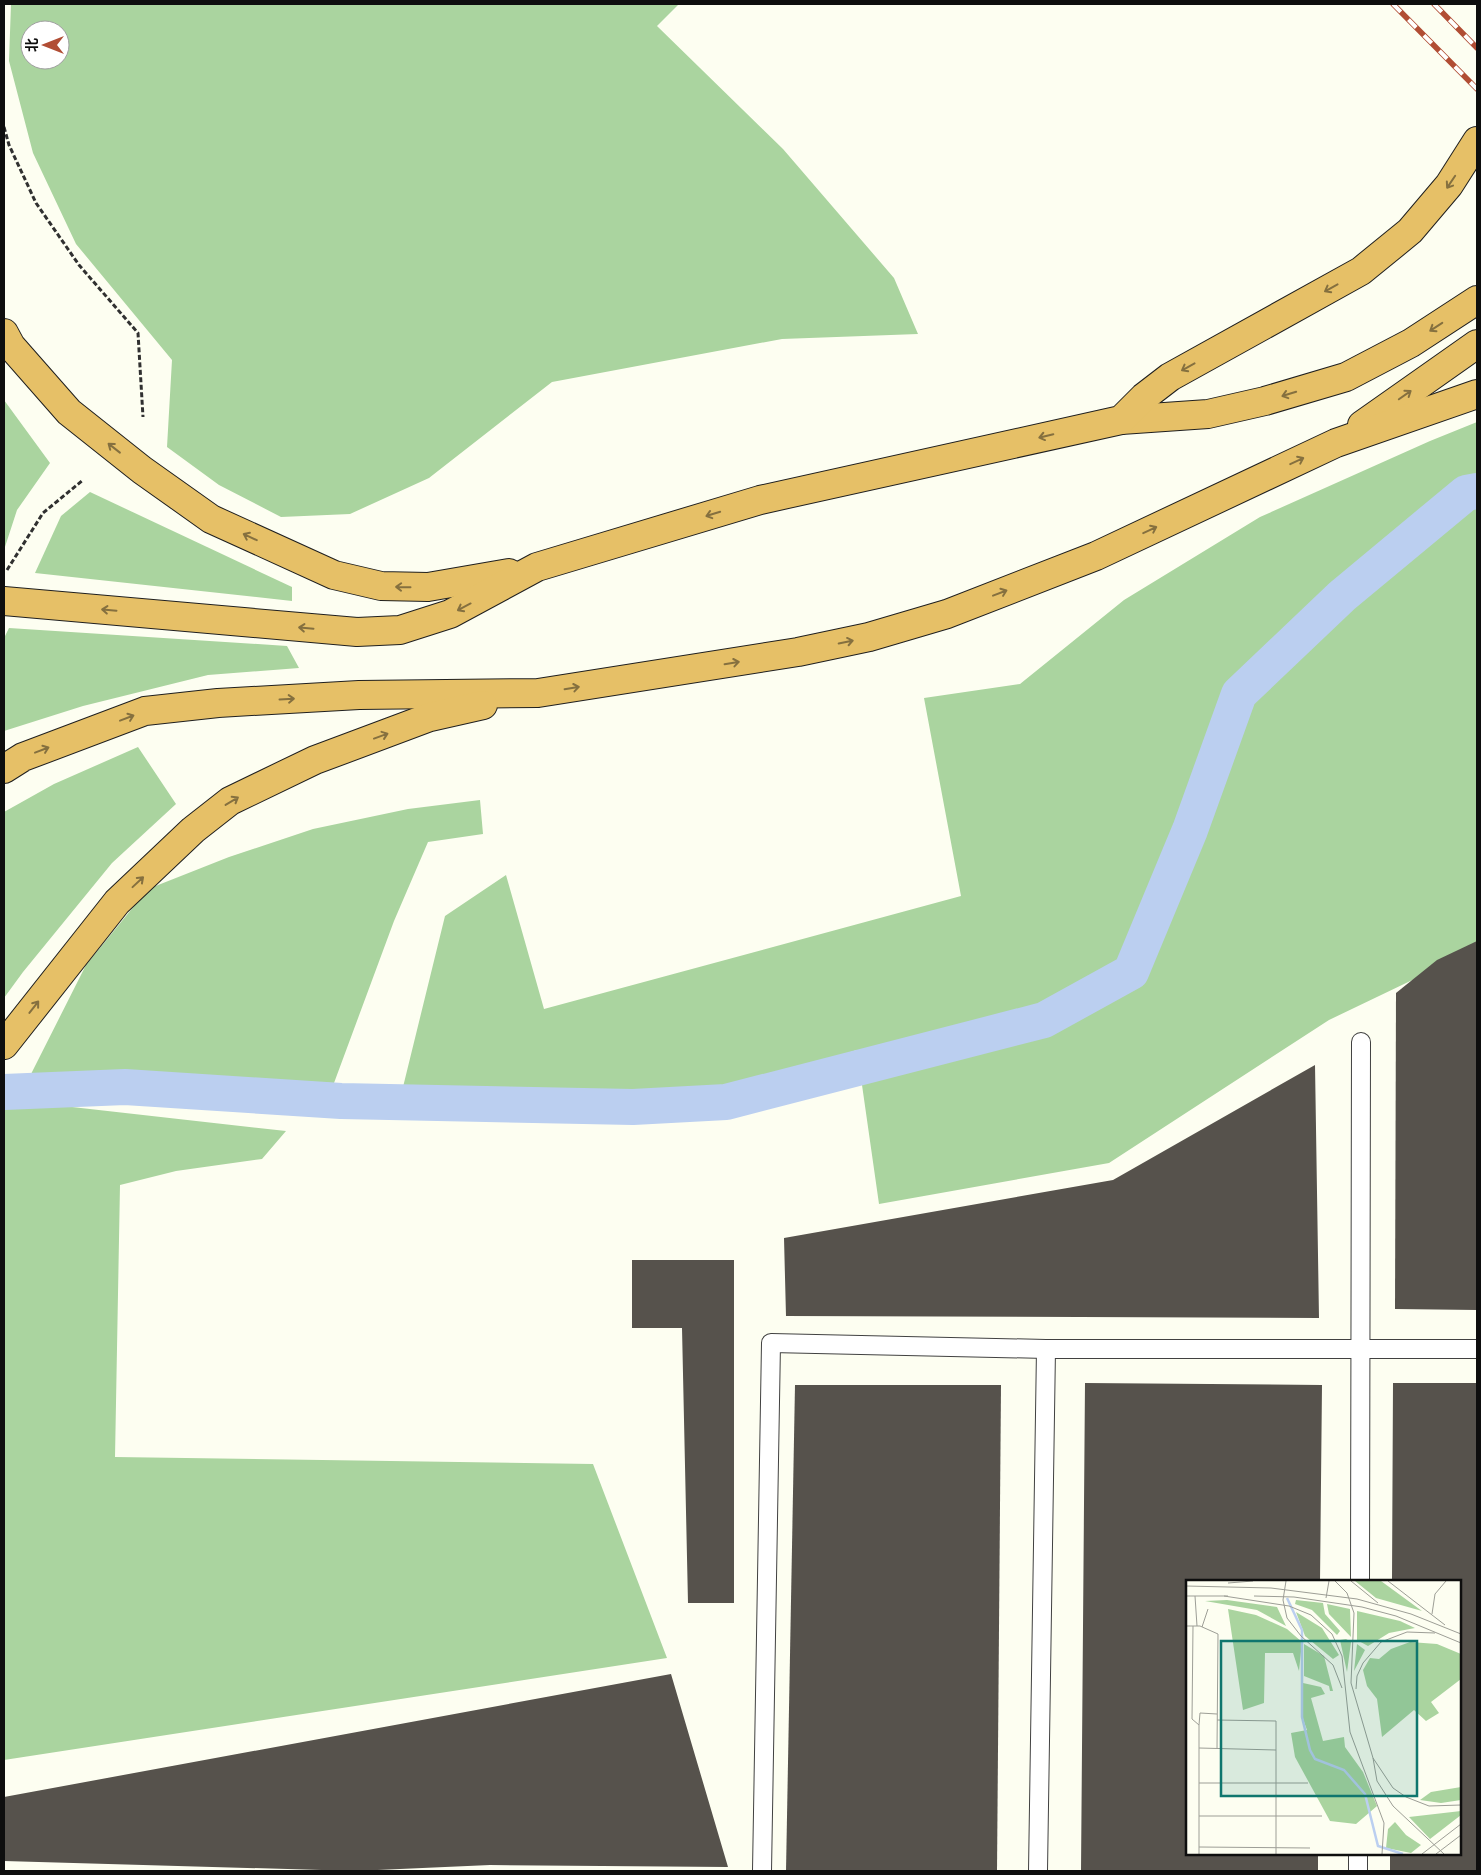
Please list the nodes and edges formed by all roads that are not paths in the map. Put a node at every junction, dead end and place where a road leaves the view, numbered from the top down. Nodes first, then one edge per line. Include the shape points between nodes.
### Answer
1 (1477, 141) edge
2 (1477, 300) edge
3 (4, 333) edge
4 (1477, 344) edge
5 (1477, 394) edge
6 (1121, 420) junction
7 (1336, 443) junction
8 (537, 567) junction
9 (4, 600) edge
10 (538, 693) junction
11 (4, 769) edge
12 (1361, 1042) dead end
13 (4, 1045) edge
14 (1046, 1349) junction
15 (1361, 1349) junction
16 (1477, 1349) edge
17 (1360, 1580) edge
18 (1358, 1855) edge
19 (762, 1871) edge
20 (1038, 1871) edge
21 (1358, 1871) edge

1 -> 6 highway via 1449,185 1410,231 1361,272 1170,377
2 -> 6 highway via 1411,343 1346,377 1208,414
8 -> 3 highway via 428,587 381,586 334,575 211,518 142,470 69,412 11,346
7 -> 4 highway
5 - 7 highway
6 -> 8 highway via 760,500
10 -> 7 highway via 798,652 869,637 947,614 1096,556
8 -> 9 highway via 450,614 400,630 357,632
11 -> 10 highway via 23,758 145,711 218,703 359,695
13 -> 10 highway via 117,902 193,830 230,801 315,760 430,718
12 - 15 lane
14 - 15 lane
14 - 19 lane via 770,1343
14 - 20 lane
15 - 16 lane
15 - 17 lane
18 - 21 lane

